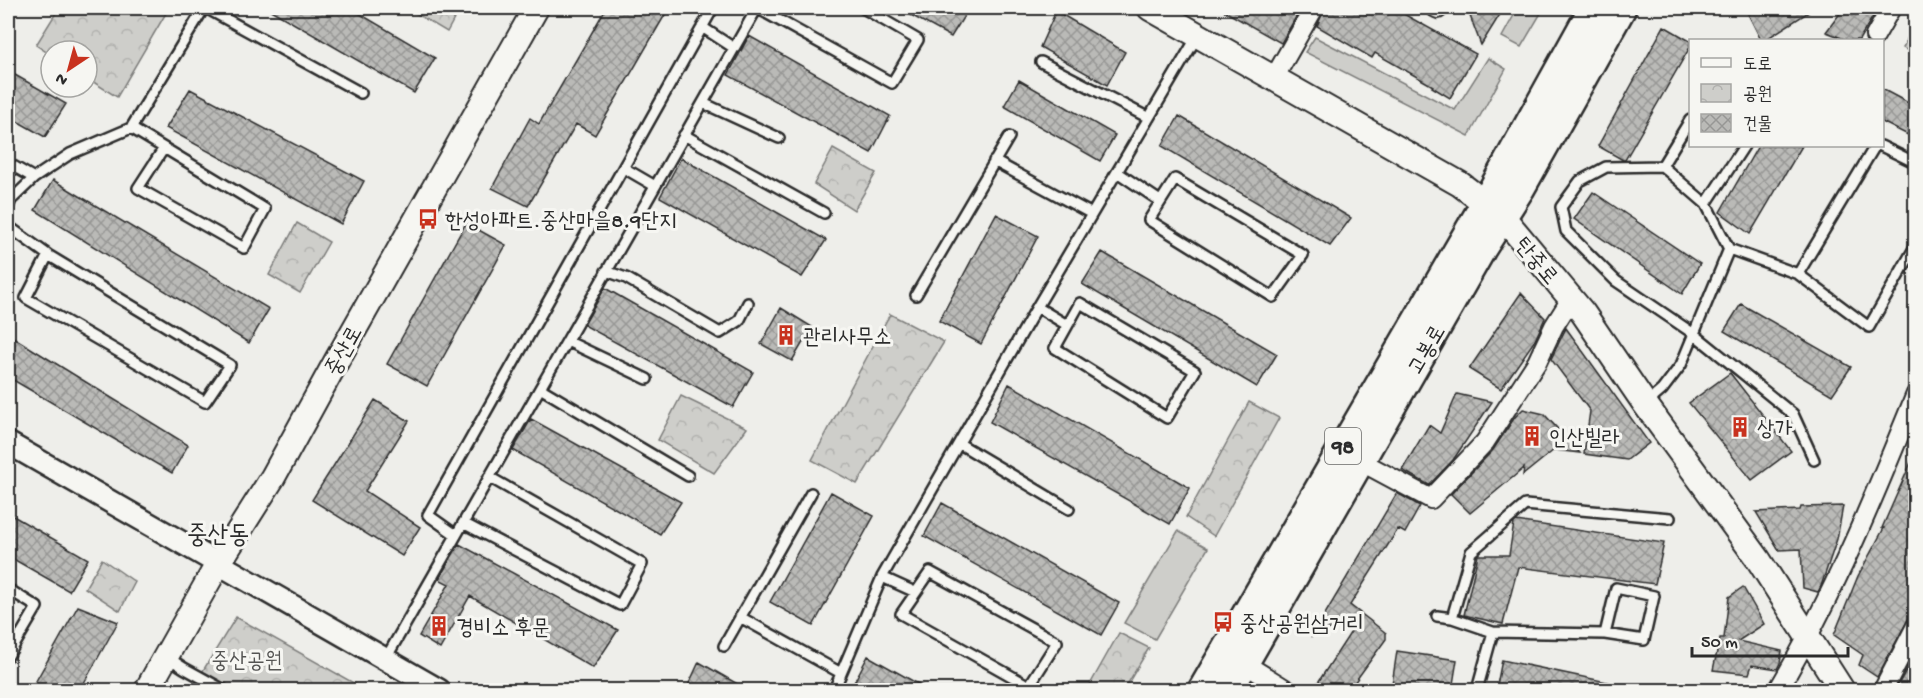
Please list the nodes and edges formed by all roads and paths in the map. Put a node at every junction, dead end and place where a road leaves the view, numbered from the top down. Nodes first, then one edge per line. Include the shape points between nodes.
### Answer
1 (205, 8) edge
2 (536, 8) edge
3 (713, 8) edge
4 (757, 8) edge
5 (863, 8) edge
6 (1150, 8) edge
7 (1314, 8) edge
8 (1593, 8) edge
9 (1622, 8) edge
10 (1891, 8) edge
11 (702, 27) junction
12 (1198, 34) junction
13 (1875, 36) dead end
14 (734, 48) junction
15 (1041, 62) dead end
16 (1274, 78) junction
17 (361, 93) dead end
18 (703, 103) junction
19 (1149, 118) junction
20 (1689, 122) edge
21 (131, 128) junction
22 (684, 135) junction
23 (1010, 137) dead end
24 (779, 138) dead end
25 (1743, 147) edge
26 (1874, 147) edge
27 (1883, 147) edge
28 (164, 148) junction
29 (994, 161) junction
30 (1916, 162) edge
31 (8, 163) edge
32 (1662, 166) junction
33 (624, 168) junction
34 (1117, 172) junction
35 (34, 178) junction
36 (655, 186) junction
37 (1160, 201) junction
38 (1706, 204) junction
39 (8, 207) edge
40 (1494, 210) junction
41 (824, 213) dead end
42 (1092, 214) junction
43 (8, 226) edge
44 (1916, 244) edge
45 (1729, 249) junction
46 (48, 255) junction
47 (606, 271) junction
48 (1798, 274) junction
49 (916, 295) dead end
50 (1571, 299) junction
51 (748, 303) dead end
52 (1037, 307) junction
53 (1067, 325) junction
54 (1694, 334) junction
55 (567, 341) junction
56 (647, 379) dead end
57 (540, 388) junction
58 (1916, 394) edge
59 (1645, 404) junction
60 (8, 443) edge
61 (960, 444) junction
62 (1814, 460) dead end
63 (1360, 461) junction
64 (688, 476) dead end
65 (489, 477) junction
66 (811, 493) dead end
67 (1069, 509) dead end
68 (1670, 518) dead end
69 (463, 523) junction
70 (456, 535) junction
71 (218, 564) junction
72 (882, 577) junction
73 (8, 589) edge
74 (915, 592) junction
75 (1437, 616) dead end
76 (740, 617) junction
77 (1452, 618) junction
78 (1916, 626) edge
79 (1493, 632) junction
80 (1605, 634) junction
81 (1809, 639) junction
82 (724, 646) dead end
83 (8, 656) edge
84 (167, 657) junction
85 (385, 660) junction
86 (1245, 664) junction
87 (841, 673) junction
88 (147, 690) edge
89 (224, 690) edge
90 (439, 690) edge
91 (834, 690) edge
92 (1202, 690) edge
93 (1229, 690) edge
94 (1287, 690) edge
95 (1477, 690) edge
96 (1778, 690) edge
97 (1842, 690) edge
98 (1883, 690) edge

1 - 17 lane
1 - 21 lane
2 - 71 main road, 중산로 via 273,477
3 - 11 lane
4 - 5 lane via 892,83 918,40
4 - 14 lane
6 - 12 main road, 탄중로
7 - 16 street
8 - 40 main road, 고봉로 / 98
9 - 40 main road, 고봉로 / 98 via 1521,188
10 - 13 street
11 - 14 lane
11 - 33 lane
12 - 16 main road, 탄중로
12 - 19 lane
14 - 18 lane
15 - 19 lane
16 - 40 main road, 탄중로 via 1460,184
18 - 22 lane
18 - 24 lane
19 - 34 lane
20 - 32 lane
21 - 28 lane
21 - 35 lane via 70,154
22 - 36 lane
22 - 41 lane
23 - 29 lane
25 - 38 lane
26 - 48 lane
27 - 30 lane
28 - 28 lane via 265,209 243,248 138,188
29 - 42 lane
29 - 49 lane
31 - 35 lane
32 - 38 lane
32 - 54 lane via 1606,167 1580,181 1561,207 1566,231 1616,280
33 - 36 lane
33 - 70 lane via 428,515
34 - 37 lane
34 - 42 lane
35 - 39 lane
36 - 47 lane
37 - 37 lane via 1175,178 1303,255 1273,297 1149,220
38 - 45 lane
40 - 50 main road, 탄중로
40 - 63 main road, 고봉로 / 98
40 - 92 main road, 고봉로 / 98
42 - 52 lane
43 - 46 lane
44 - 48 lane via 1869,327
45 - 48 lane
45 - 54 lane
46 - 46 lane via 230,365 205,402 26,298
47 - 51 lane via 626,278 720,333 739,321
47 - 55 lane
50 - 59 main road, 탄중로
50 - 63 street via 1537,362 1485,442 1431,500
52 - 53 lane
52 - 61 lane
53 - 53 lane via 1080,303 1195,371 1167,417 1055,348
54 - 59 lane via 1681,365
54 - 62 lane via 1794,414
55 - 56 lane
55 - 57 lane
57 - 64 lane
57 - 65 lane
58 - 81 street via 1880,484
59 - 81 main road, 탄중로 via 1758,559
60 - 71 street
61 - 67 lane
61 - 72 lane
63 - 86 main road, 고봉로 / 98
65 - 69 lane
65 - 69 lane via 642,564 620,605
66 - 76 lane
68 - 77 lane via 1525,505 1471,552
69 - 70 lane
70 - 85 lane
71 - 84 main road, 중산로
71 - 85 street
72 - 74 lane
72 - 87 lane
73 - 83 lane via 37,607
74 - 74 lane via 930,572 1057,642 1029,686 901,614
75 - 77 lane
76 - 82 lane
76 - 87 lane
77 - 79 lane
78 - 98 street
79 - 80 lane
79 - 95 lane
80 - 80 lane via 1644,640 1654,596 1616,588
81 - 96 street
81 - 97 main road, 탄중로
84 - 88 main road, 중산로
84 - 89 lane
85 - 90 street
86 - 93 main road, 고봉로 / 98
86 - 94 street
87 - 91 lane

